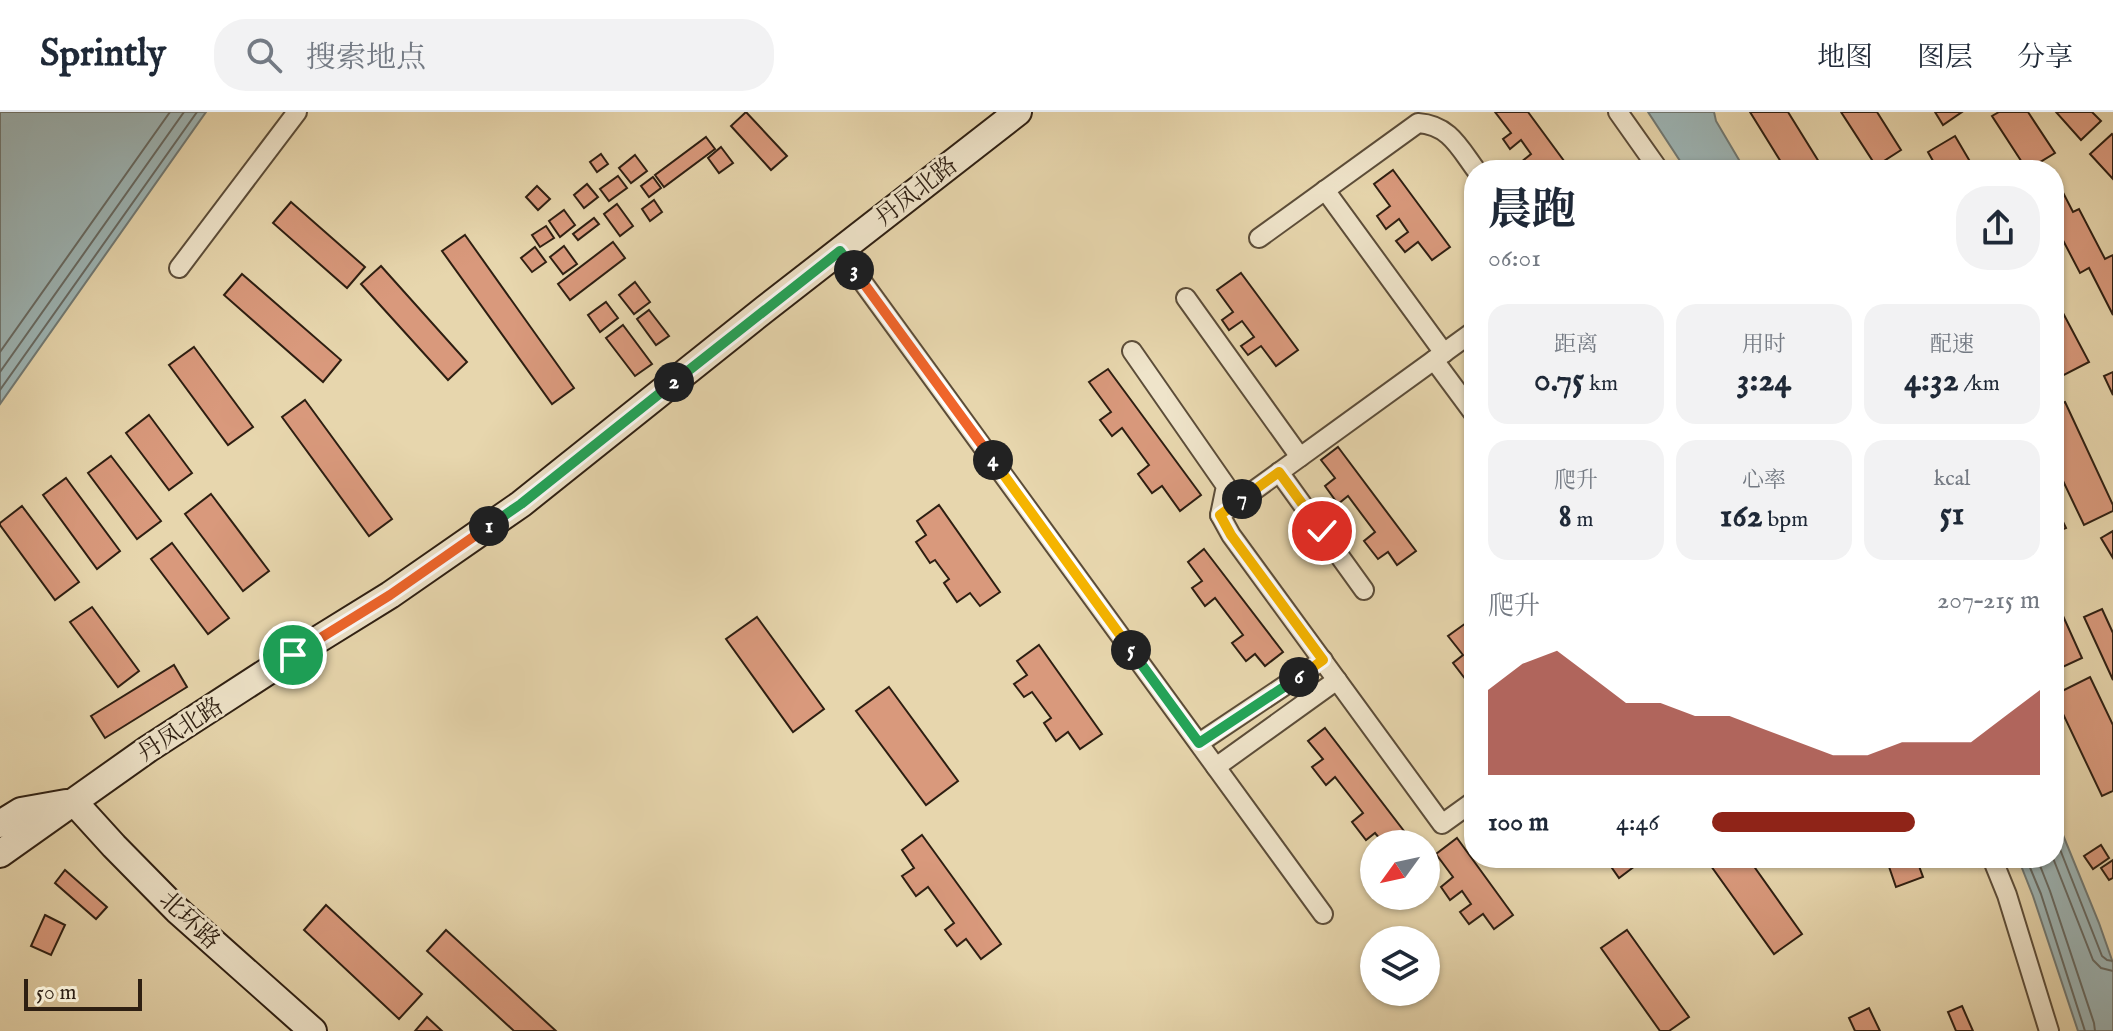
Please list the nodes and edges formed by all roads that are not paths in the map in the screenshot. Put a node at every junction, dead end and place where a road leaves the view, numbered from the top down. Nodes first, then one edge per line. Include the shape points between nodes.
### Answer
1 (297, 112) edge
2 (1018, 112) edge
3 (1618, 112) edge
4 (1469, 160) edge
5 (1652, 160) edge
6 (1325, 190) junction
7 (1259, 238) dead end
8 (840, 251) junction
9 (179, 268) dead end
10 (1186, 298) dead end
11 (1464, 338) edge
12 (1132, 351) dead end
13 (1439, 356) junction
14 (1464, 397) edge
15 (1300, 457) junction
16 (1279, 472) junction
17 (1220, 515) junction
18 (1364, 590) dead end
19 (1323, 660) junction
20 (1337, 680) junction
21 (1199, 743) junction
22 (1216, 767) junction
23 (74, 802) junction
24 (1464, 808) edge
25 (0, 824) edge
26 (0, 854) edge
27 (1996, 868) edge
28 (1323, 914) dead end
29 (313, 1031) edge
30 (2049, 1031) edge

1 - 9 street
2 - 8 main road, 丹凤北路
3 - 5 street
4 - 6 street via 1443,129 1418,123
6 - 7 street
6 - 13 street
8 - 21 street
8 - 23 main road, 丹凤北路 via 521,504
10 - 15 street
11 - 13 street
12 - 17 street via 1226,486
13 - 14 street
13 - 15 street
15 - 16 street
16 - 17 street
16 - 18 street
17 - 19 street
19 - 20 street
19 - 21 street
20 - 22 street
20 - 24 street via 1442,824
21 - 22 street
22 - 28 street
23 - 25 main road via 21,811
23 - 26 main road, 丹凤北路
23 - 29 main road, 北环路 via 177,910
27 - 30 street

